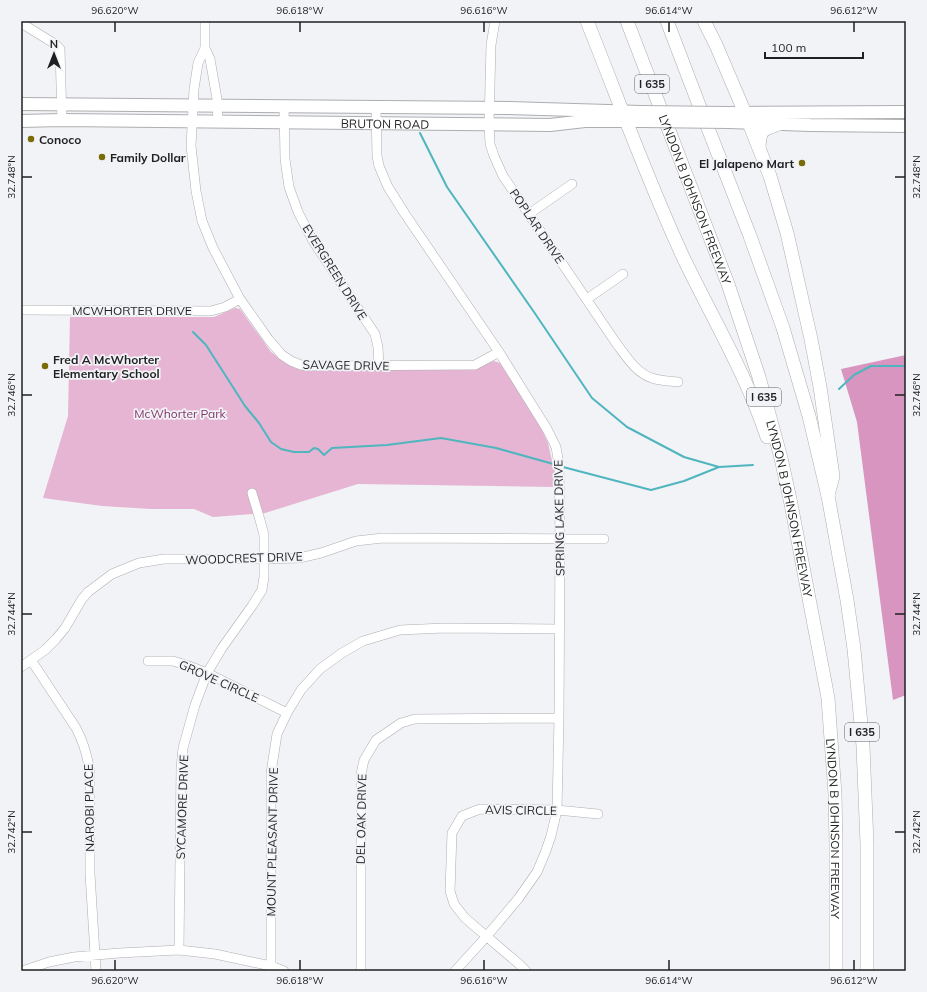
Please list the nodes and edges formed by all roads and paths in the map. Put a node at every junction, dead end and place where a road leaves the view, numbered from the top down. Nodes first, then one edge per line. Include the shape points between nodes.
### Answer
1 (205, 21) edge
2 (495, 21) edge
3 (587, 21) edge
4 (627, 21) edge
5 (667, 21) edge
6 (704, 21) edge
7 (21, 23) edge
8 (205, 48) junction
9 (21, 104) edge
10 (62, 105) junction
11 (193, 106) junction
12 (217, 106) junction
13 (284, 106) junction
14 (376, 107) junction
15 (490, 108) junction
16 (863, 112) junction
17 (906, 112) edge
18 (810, 113) junction
19 (624, 116) junction
20 (747, 118) junction
21 (62, 120) junction
22 (21, 121) edge
23 (192, 122) junction
24 (218, 122) junction
25 (284, 122) junction
26 (376, 123) junction
27 (489, 124) junction
28 (779, 124) junction
29 (810, 125) junction
30 (863, 126) junction
31 (906, 126) edge
32 (759, 148) junction
33 (572, 184) dead end
34 (529, 214) junction
35 (623, 274) dead end
36 (240, 299) junction
37 (586, 299) junction
38 (21, 310) edge
39 (499, 352) junction
40 (379, 366) junction
41 (678, 382) dead end
42 (252, 493) dead end
43 (828, 496) junction
44 (560, 538) junction
45 (604, 539) dead end
46 (264, 559) junction
47 (804, 574) junction
48 (559, 629) junction
49 (31, 660) junction
50 (148, 661) dead end
51 (21, 667) edge
52 (207, 673) junction
53 (287, 713) junction
54 (559, 718) junction
55 (557, 810) junction
56 (598, 814) dead end
57 (486, 936) junction
58 (179, 950) junction
59 (95, 956) junction
60 (271, 966) junction
61 (22, 971) edge
62 (96, 971) edge
63 (284, 971) edge
64 (361, 971) edge
65 (455, 971) edge
66 (526, 971) edge
67 (836, 971) edge
68 (867, 971) edge

1 - 8 street
2 - 15 street, POPLAR DRIVE via 491,45
3 - 19 highway
4 - 47 highway, LYNDON B JOHNSON FREEWAY / I 635 via 745,332 781,458
5 - 43 highway, I 635 via 750,236 782,328 809,416
6 - 20 highway
7 - 10 street via 55,44 60,50
8 - 11 street, SAVAGE DRIVE via 198,63
8 - 12 street via 210,58
9 - 10 main road, BRUTON ROAD
10 - 11 main road, BRUTON ROAD
10 - 21 street
11 - 12 main road, BRUTON ROAD
11 - 23 street, SAVAGE DRIVE
12 - 13 main road, BRUTON ROAD
12 - 24 street
13 - 14 main road, BRUTON ROAD
13 - 25 street, EVERGREEN DRIVE
14 - 15 main road, BRUTON ROAD
14 - 26 street, SPRING LAKE DRIVE
15 - 19 main road, BRUTON ROAD via 558,109
15 - 27 street, POPLAR DRIVE
16 - 17 main road
16 - 18 main road
16 - 30 main road
18 - 20 main road
18 - 29 main road
19 - 20 main road, BRUTON ROAD, bridge
19 - 27 main road, BRUTON ROAD via 550,125
19 - 47 highway via 685,260 754,401 775,461
20 - 28 main road
20 - 32 highway
21 - 22 main road, BRUTON ROAD
21 - 23 main road, BRUTON ROAD
23 - 24 main road, BRUTON ROAD
23 - 36 street, SAVAGE DRIVE via 193,171 202,220 213,248
24 - 25 main road, BRUTON ROAD
25 - 26 main road, BRUTON ROAD
25 - 40 street, EVERGREEN DRIVE via 289,187 298,212 313,241 375,334
26 - 27 main road, BRUTON ROAD
26 - 39 street, SPRING LAKE DRIVE via 376,156 388,187
27 - 34 street, POPLAR DRIVE via 490,144 494,156 503,176
28 - 29 main road
28 - 32 highway via 762,132
29 - 30 main road
30 - 31 main road
32 - 43 highway via 787,232 811,339 833,476
33 - 34 street
34 - 37 street, POPLAR DRIVE
35 - 37 street
36 - 38 street, MCWHORTER DRIVE via 211,311
36 - 40 street, SAVAGE DRIVE via 282,355 301,366
37 - 41 street, POPLAR DRIVE via 636,368 651,378
39 - 40 street, SAVAGE DRIVE via 475,365
39 - 44 street, SPRING LAKE DRIVE via 556,447 560,476
42 - 46 street, SYCAMORE DRIVE via 264,535
43 - 68 highway, I 635 via 847,600 864,746
44 - 45 street, WOODCREST DRIVE
44 - 46 street, WOODCREST DRIVE via 383,538 356,542 299,558
44 - 48 street, SPRING LAKE DRIVE
46 - 49 street, WOODCREST DRIVE via 164,560 139,563 112,574 88,592 56,639
46 - 52 street, SYCAMORE DRIVE via 262,590
47 - 67 highway, LYNDON B JOHNSON FREEWAY / I 635 via 829,705 835,794
48 - 53 street, MOUNT PLEASANT DRIVE via 400,630 363,641 342,652 320,669 301,690
48 - 54 street, SPRING LAKE DRIVE
49 - 51 street, WOODCREST DRIVE
49 - 59 street, NAROBI PLACE via 76,728 89,761 90,874
50 - 52 street, GROVE CIRCLE via 173,661
52 - 53 street, GROVE CIRCLE
52 - 58 street, SYCAMORE DRIVE via 183,748
53 - 60 street, MOUNT PLEASANT DRIVE via 277,734 271,773
54 - 55 street, SPRING LAKE DRIVE
54 - 64 street, DEL OAK DRIVE via 415,719 400,723 376,740 364,760 361,774
55 - 56 street, AVIS CIRCLE
55 - 57 street, SPRING LAKE DRIVE via 551,836 537,872
55 - 57 street, AVIS CIRCLE via 480,809 462,816 452,833 450,891 454,904 464,918
57 - 65 street, SPRING LAKE DRIVE
57 - 66 street, AVIS CIRCLE
58 - 59 street
58 - 60 street via 215,954
59 - 61 street via 49,962
59 - 62 street, NAROBI PLACE
60 - 63 street

